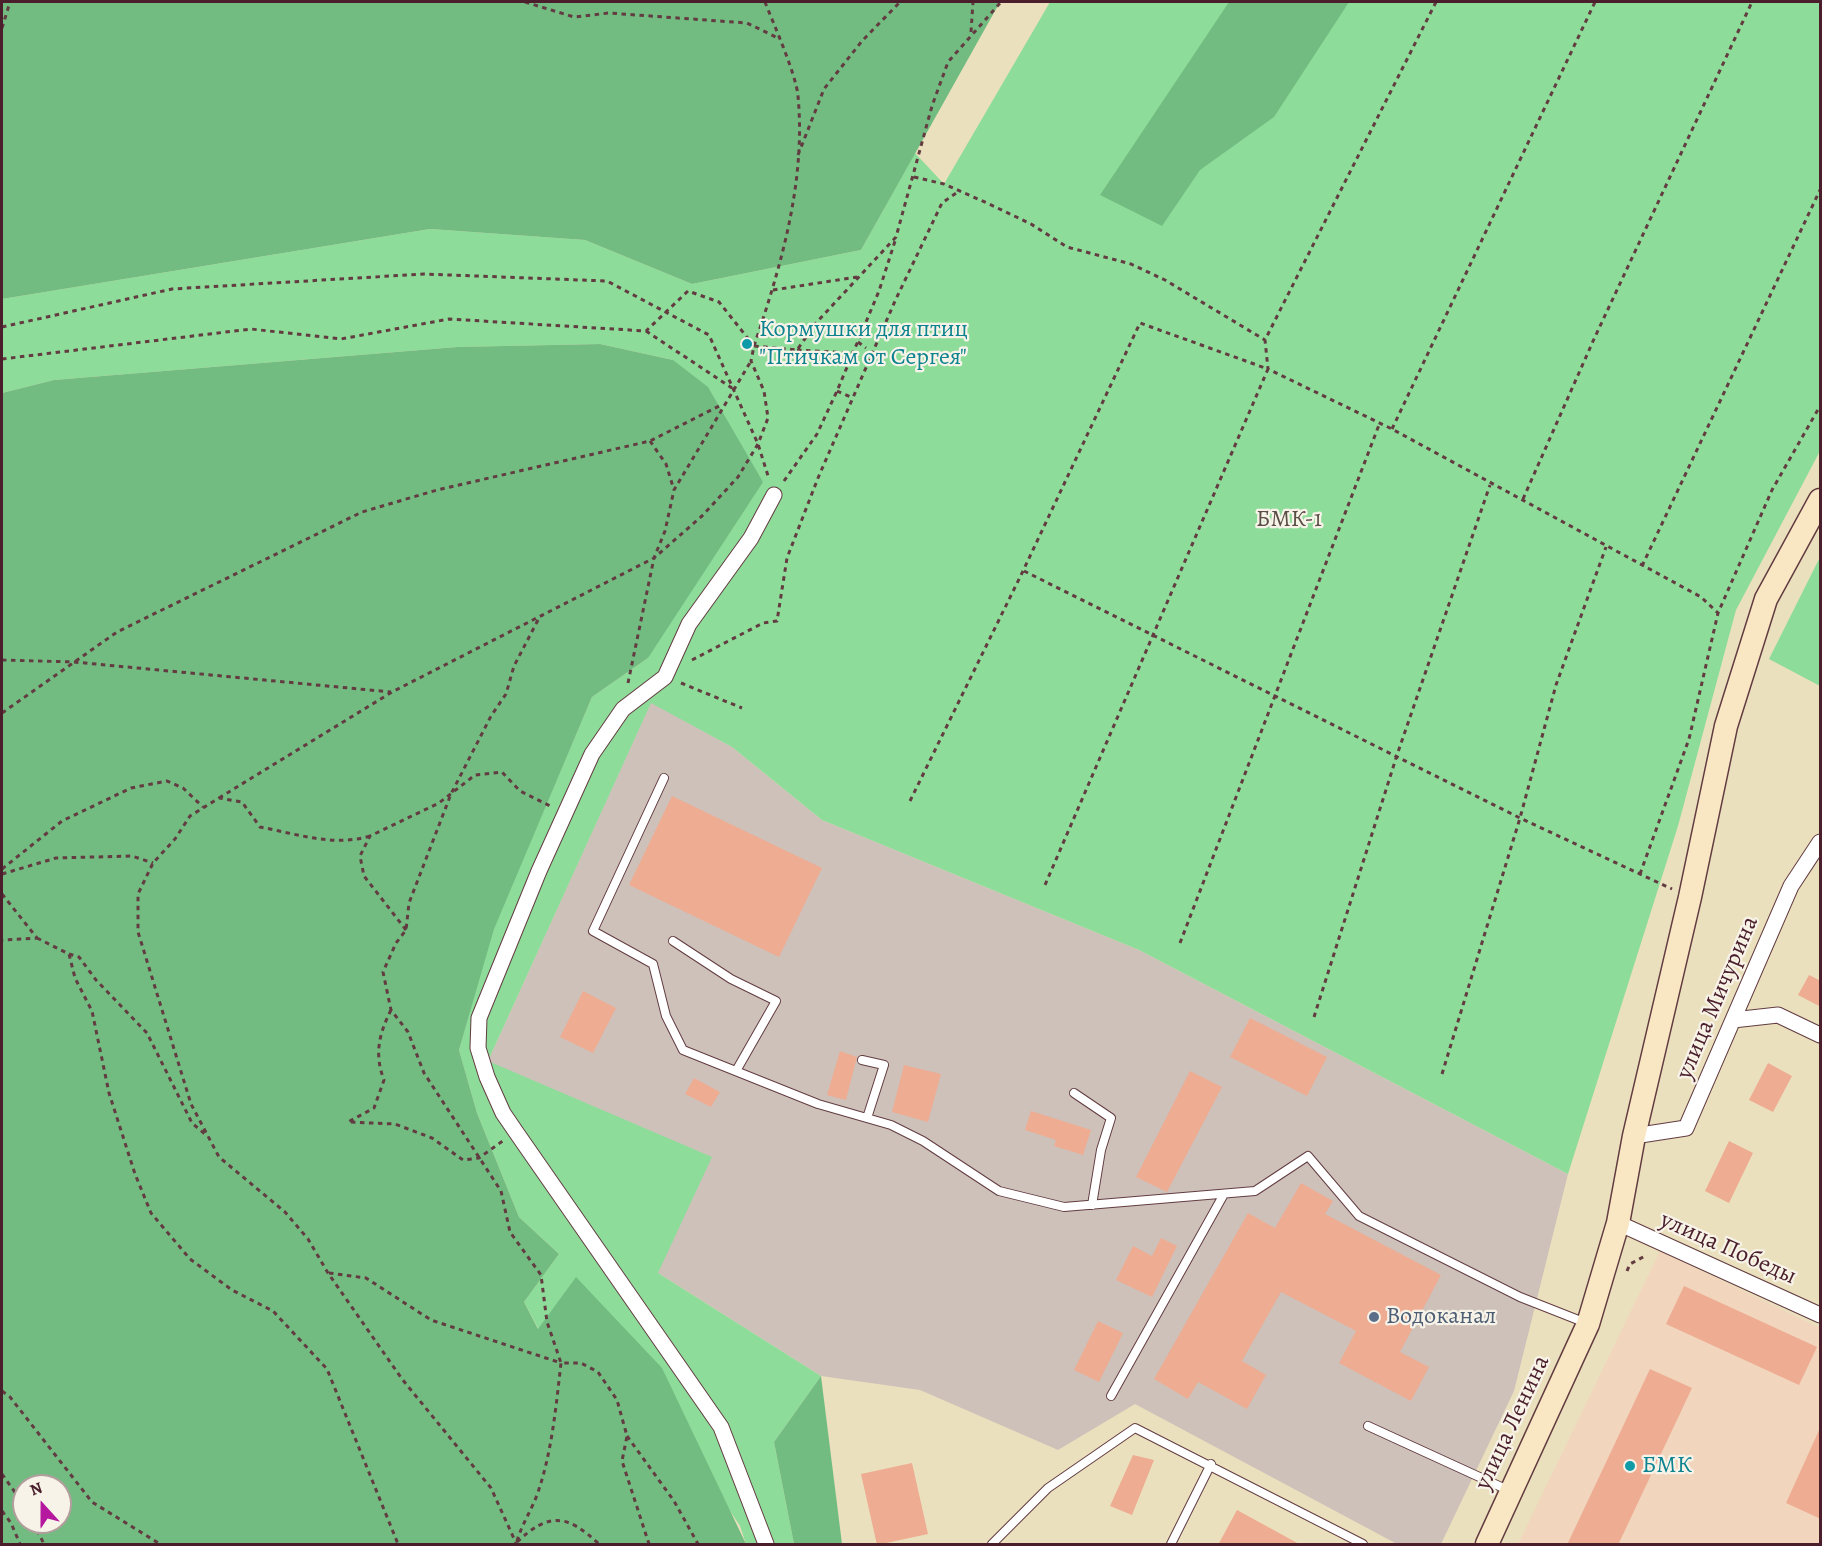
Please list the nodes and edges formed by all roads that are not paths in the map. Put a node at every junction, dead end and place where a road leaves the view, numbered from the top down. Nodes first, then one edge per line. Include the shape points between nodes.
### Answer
1 (774, 495) road end
2 (1821, 500) edge
3 (664, 778) dead end
4 (1821, 842) edge
5 (674, 941) dead end
6 (1733, 1020) junction
7 (1821, 1035) edge
8 (862, 1060) dead end
9 (736, 1071) junction
10 (1074, 1093) dead end
11 (867, 1118) junction
12 (1634, 1136) junction
13 (1224, 1194) junction
14 (1092, 1204) junction
15 (1618, 1223) junction
16 (1821, 1314) edge
17 (1588, 1324) junction
18 (1111, 1396) dead end
19 (1368, 1426) dead end
20 (1211, 1464) junction
21 (1511, 1491) junction
22 (766, 1545) edge
23 (992, 1545) edge
24 (1172, 1545) edge
25 (1363, 1545) edge
26 (1487, 1545) edge

1 - 22 street via 751,538 689,624 665,677 623,709 592,754 538,871 479,1018 478,1048 503,1113 721,1427
2 - 12 main road, улица Ленина via 1766,598 1726,726
3 - 9 lane via 592,931 653,964 666,1016 683,1050
4 - 6 street, улица Мичурина via 1791,886
5 - 9 lane via 730,979 776,1001
6 - 7 street via 1778,1016
6 - 12 street, улица Мичурина via 1686,1128
8 - 11 lane via 884,1065
9 - 11 lane via 818,1104
10 - 14 lane via 1112,1118 1101,1150
11 - 14 lane via 924,1142 999,1191 1065,1207
12 - 15 main road, улица Ленина
13 - 14 lane
13 - 17 lane via 1255,1191 1308,1156 1359,1216 1520,1297
13 - 18 lane
15 - 16 street, улица Победы
15 - 17 main road, улица Ленина
17 - 21 main road, улица Ленина
19 - 21 lane
20 - 23 lane via 1135,1428 1048,1488
20 - 24 lane
20 - 25 lane
21 - 26 main road, улица Ленина

